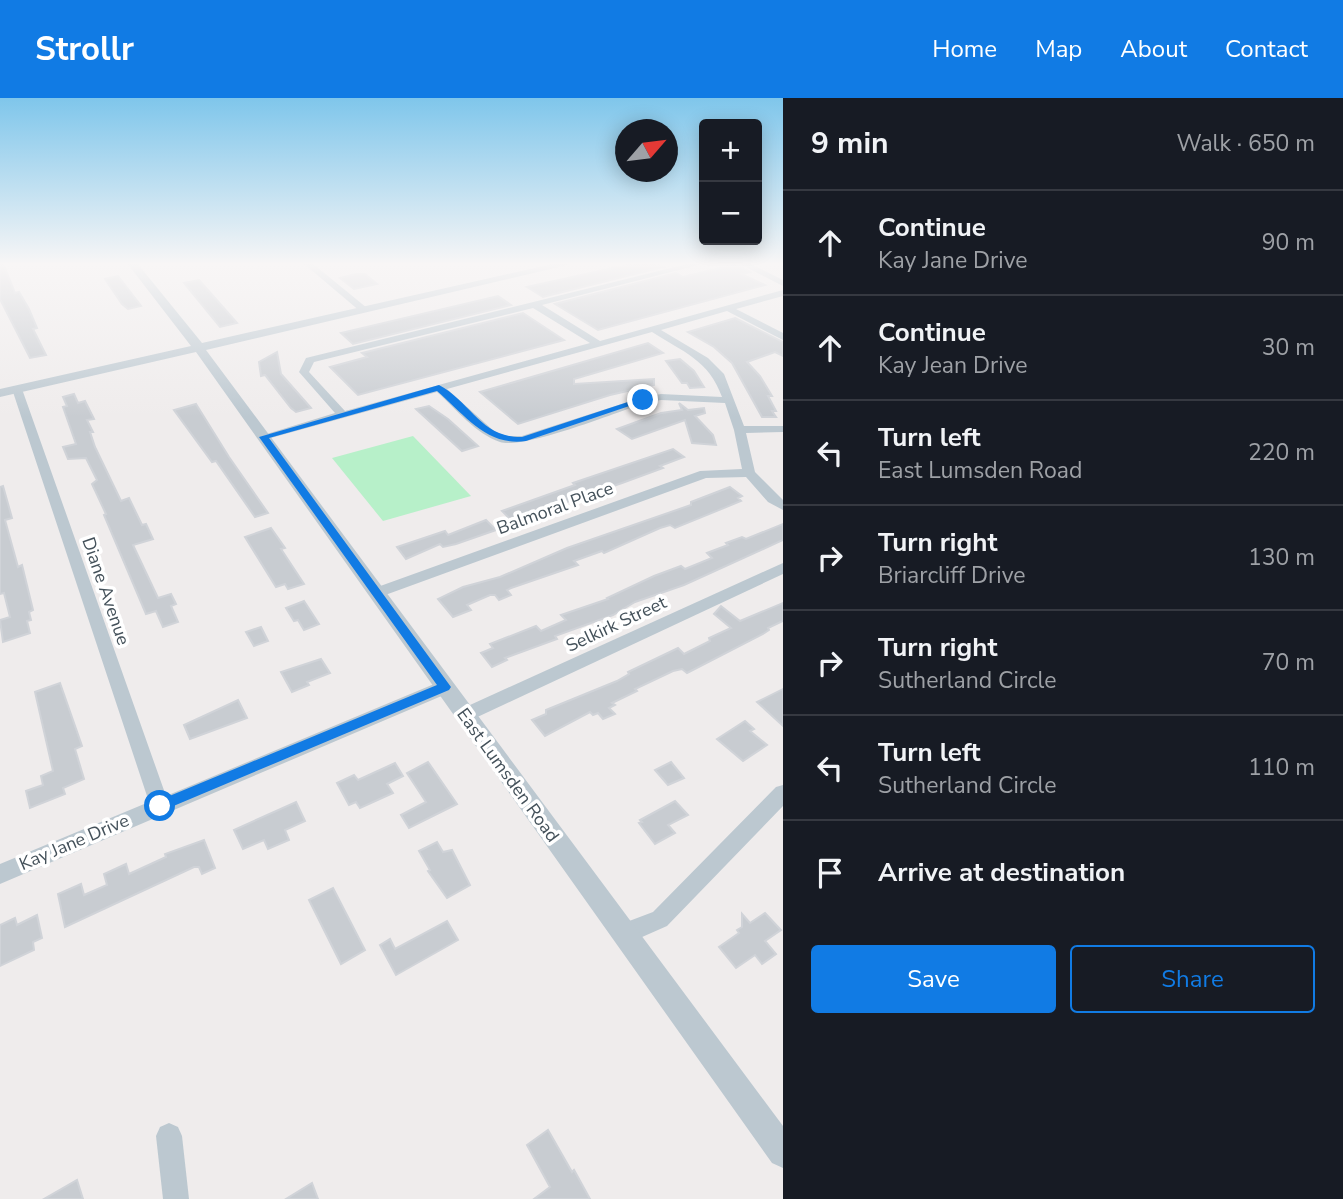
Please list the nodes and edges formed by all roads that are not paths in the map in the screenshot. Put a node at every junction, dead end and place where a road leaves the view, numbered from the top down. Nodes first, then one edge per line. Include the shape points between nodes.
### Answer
1 (172, 314) edge
2 (345, 314) edge
3 (497, 314) edge
4 (550, 314) edge
5 (705, 314) edge
6 (740, 314) edge
7 (653, 329) junction
8 (783, 337) edge
9 (598, 344) junction
10 (199, 348) junction
11 (439, 388) junction
12 (5, 390) edge
13 (727, 400) junction
14 (342, 414) junction
15 (783, 429) edge
16 (740, 430) junction
17 (263, 437) junction
18 (749, 473) junction
19 (783, 506) edge
20 (783, 568) edge
21 (377, 593) junction
22 (445, 687) junction
23 (465, 715) junction
24 (783, 793) edge
25 (160, 806) junction
26 (0, 874) edge
27 (624, 934) junction
28 (169, 1136) dead end
29 (783, 1152) edge
30 (176, 1199) edge

1 - 10 street, East Lumsden Road
2 - 10 street
3 - 14 street via 310,360 304,372
4 - 9 street
5 - 7 street
6 - 8 street
7 - 9 street
7 - 13 street via 704,360 720,376
9 - 11 street
10 - 12 street
10 - 17 street, East Lumsden Road
11 - 13 street via 491,434 505,440 523,439 643,400
11 - 14 street
12 - 25 street, Diane Avenue
13 - 16 street
14 - 17 street
15 - 16 street
16 - 18 street
17 - 21 street, East Lumsden Road
18 - 19 street
18 - 21 street, Balmoral Place via 704,474
20 - 23 street, Selkirk Street
21 - 22 street, East Lumsden Road
22 - 23 street, East Lumsden Road
22 - 25 street, Kay Jane Drive
23 - 27 street, East Lumsden Road
24 - 27 street via 660,919
25 - 26 street, Kay Jane Drive
27 - 29 street, East Lumsden Road
28 - 30 street

